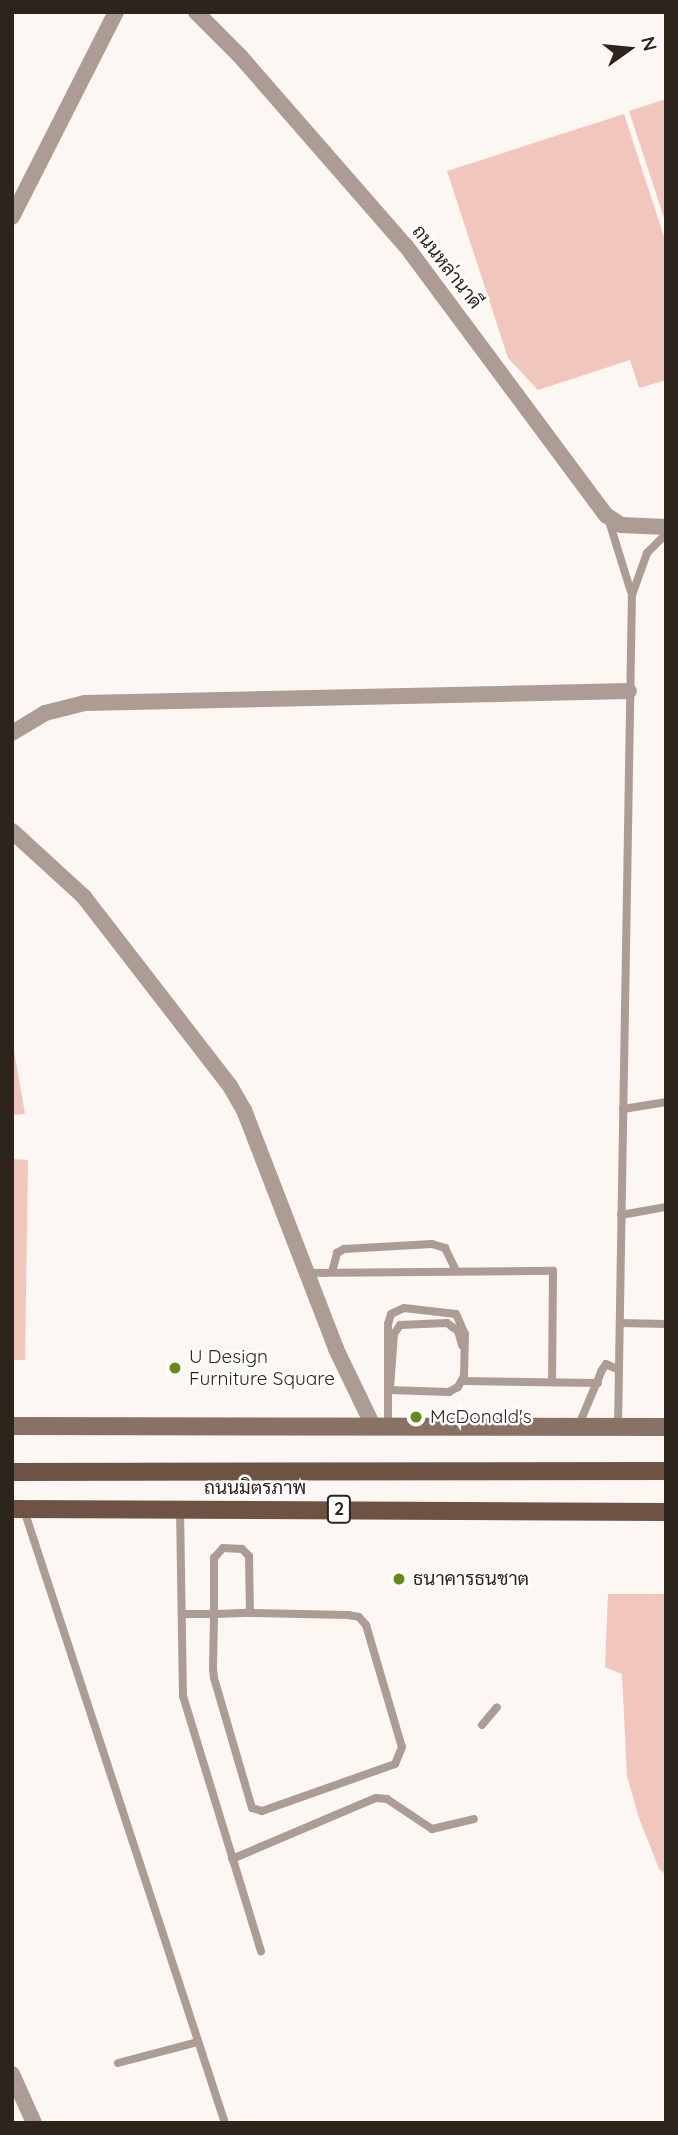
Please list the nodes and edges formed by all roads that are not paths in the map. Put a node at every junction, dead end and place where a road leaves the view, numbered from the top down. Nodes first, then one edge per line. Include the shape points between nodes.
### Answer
1 (116, 12) edge
2 (196, 12) edge
3 (12, 217) edge
4 (606, 515) junction
5 (666, 527) edge
6 (666, 534) edge
7 (632, 595) junction
8 (629, 691) junction
9 (12, 733) edge
10 (12, 831) edge
11 (666, 1102) edge
12 (623, 1108) junction
13 (666, 1207) edge
14 (621, 1215) junction
15 (456, 1271) junction
16 (332, 1272) junction
17 (307, 1273) junction
18 (620, 1323) junction
19 (666, 1324) edge
20 (464, 1350) junction
21 (619, 1370) junction
22 (462, 1381) junction
23 (552, 1382) junction
24 (598, 1383) junction
25 (389, 1390) junction
26 (12, 1426) edge
27 (380, 1426) junction
28 (578, 1427) junction
29 (618, 1427) junction
30 (666, 1427) edge
31 (666, 1471) edge
32 (12, 1472) edge
33 (180, 1508) junction
34 (18, 1510) edge
35 (666, 1511) edge
36 (182, 1614) junction
37 (214, 1614) junction
38 (250, 1614) junction
39 (497, 1707) dead end
40 (482, 1725) dead end
41 (474, 1819) dead end
42 (232, 1859) junction
43 (261, 1951) dead end
44 (198, 2042) junction
45 (118, 2063) dead end
46 (12, 2074) edge
47 (34, 2123) edge
48 (225, 2123) edge

1 - 3 street
2 - 4 street, ถนนหล่านาดี via 406,246
4 - 5 street via 621,525
4 - 7 lane
6 - 7 lane via 647,553
7 - 8 lane
8 - 9 street via 85,703 45,713
8 - 12 lane
10 - 17 street via 84,897 230,1086 244,1110
11 - 12 lane
12 - 14 lane
13 - 14 lane
14 - 18 lane
15 - 16 lane
15 - 16 lane via 445,1248 432,1244 344,1249 337,1253
15 - 23 lane via 552,1271
16 - 17 lane
17 - 27 street
18 - 19 lane
18 - 21 lane
20 - 22 lane
20 - 25 lane via 458,1331 447,1323 404,1322 394,1334
20 - 25 lane via 465,1334 456,1314 397,1309 388,1324
21 - 24 lane via 606,1364
21 - 29 lane
22 - 23 lane
22 - 25 lane via 449,1392
23 - 24 lane
24 - 28 lane
25 - 27 lane
26 - 27 main road
27 - 28 main road
28 - 29 main road
29 - 30 main road
31 - 32 main road, ถนนมิตรภาพ / 2
33 - 34 main road, ถนนมิตรภาพ / 2
33 - 35 main road, ถนนมิตรภาพ / 2
33 - 36 lane
34 - 44 lane
36 - 37 lane
36 - 42 lane via 183,1696
37 - 38 lane
37 - 38 lane via 214,1558 223,1548 242,1549 249,1556
37 - 38 lane via 215,1686 251,1808 262,1811 395,1765 402,1747 362,1620 348,1615
39 - 40 lane
41 - 42 lane via 432,1829 387,1799 376,1798
42 - 43 lane
44 - 45 lane
44 - 48 lane
46 - 47 street

